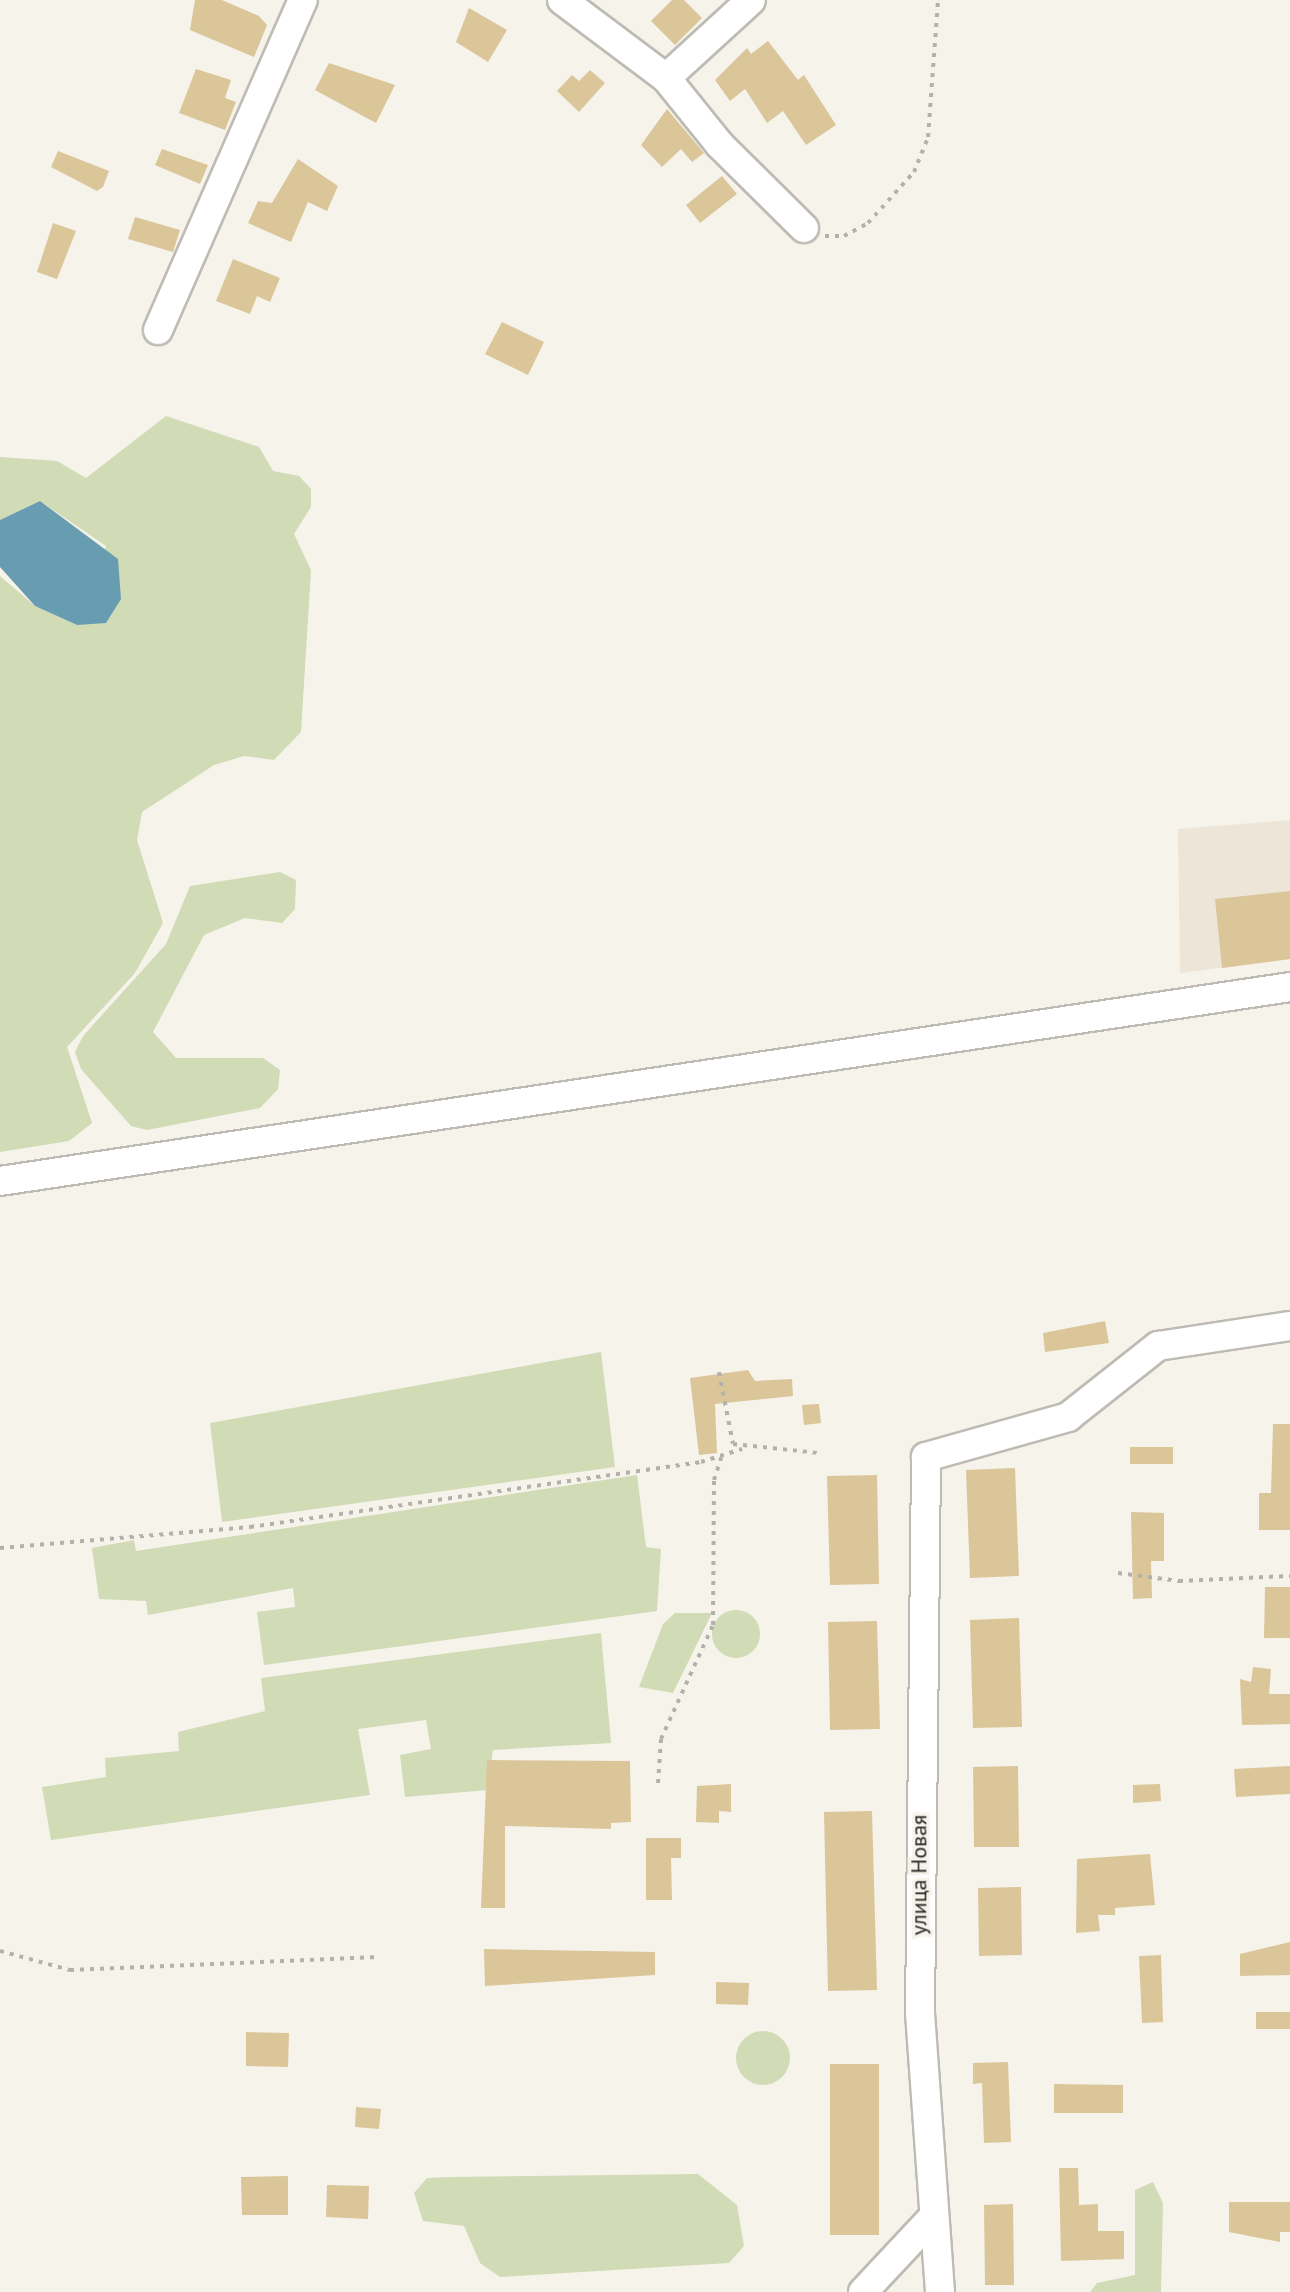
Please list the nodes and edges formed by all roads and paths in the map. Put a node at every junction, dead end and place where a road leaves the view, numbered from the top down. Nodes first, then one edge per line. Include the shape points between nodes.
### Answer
1 (303, 0) edge
2 (562, 0) edge
3 (751, 0) edge
4 (938, 0) edge
5 (666, 78) junction
6 (804, 228) joint
7 (158, 330) dead end
8 (1290, 987) edge
9 (0, 1181) edge
10 (1290, 1326) edge
11 (719, 1372) dead end
12 (742, 1449) junction
13 (818, 1453) dead end
14 (722, 1456) junction
15 (0, 1548) edge
16 (1118, 1573) dead end
17 (1290, 1576) edge
18 (658, 1783) dead end
19 (0, 1951) edge
20 (378, 1957) dead end
21 (934, 2216) junction
22 (863, 2292) edge
23 (940, 2292) edge

1 - 7 street
2 - 5 street
3 - 5 street
4 - 6 path via 930,124 914,172 894,199 844,236
5 - 6 street via 720,145
8 - 9 street
10 - 21 street, улица Новая via 1158,1346 1068,1417 926,1457 920,1998
11 - 12 path via 727,1433
12 - 13 path
12 - 14 path
14 - 15 path via 250,1527
14 - 18 path via 714,1480 717,1609 661,1739
16 - 17 path via 1179,1581
19 - 20 path via 70,1970
21 - 22 street
21 - 23 street, улица Новая

